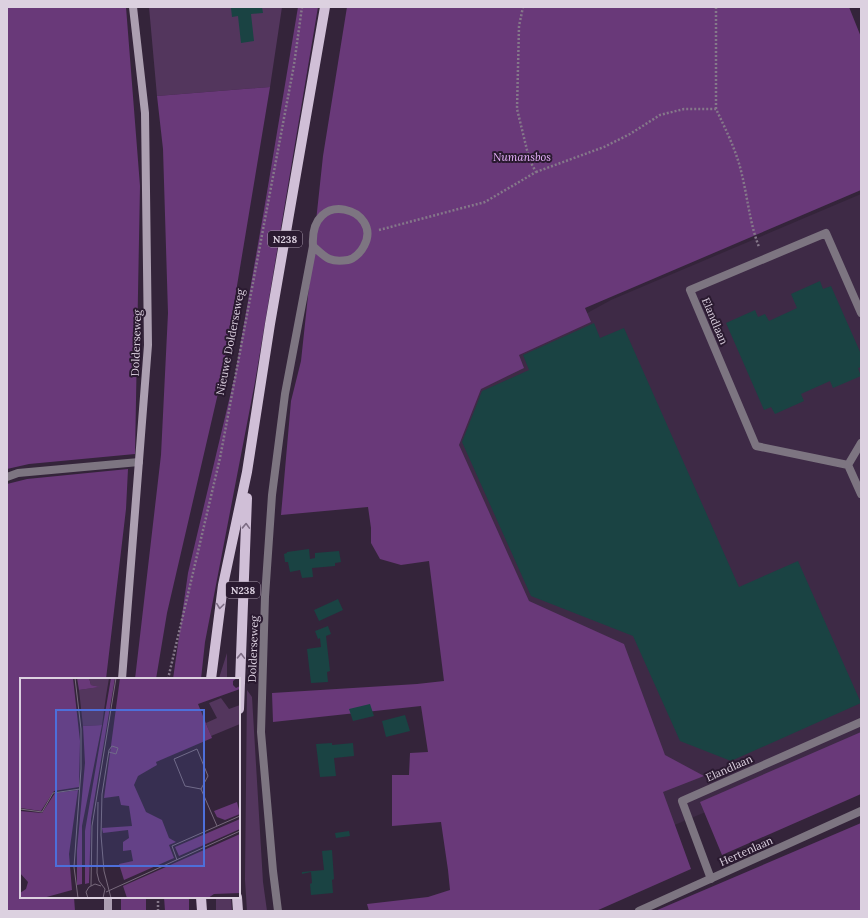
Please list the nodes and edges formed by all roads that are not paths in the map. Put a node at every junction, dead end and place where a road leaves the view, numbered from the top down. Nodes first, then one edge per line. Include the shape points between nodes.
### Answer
1 (133, 7) edge
2 (325, 7) edge
3 (313, 246) junction
4 (861, 313) edge
5 (861, 443) edge
6 (139, 462) junction
7 (848, 465) junction
8 (248, 472) junction
9 (7, 476) edge
10 (861, 494) edge
11 (122, 678) edge
12 (211, 678) edge
13 (240, 683) edge
14 (861, 722) edge
15 (861, 811) edge
16 (712, 879) junction
17 (108, 898) edge
18 (201, 898) edge
19 (237, 898) edge
20 (108, 911) edge
21 (202, 911) edge
22 (238, 911) edge
23 (278, 911) edge
24 (639, 911) edge

1 - 6 main road, Dolderseweg via 145,113 148,345
2 - 8 main road, N238 via 269,332
3 - 3 street, Dolderseweg via 314,226 327,211 353,211 364,222 367,233 365,245 351,260 327,259
3 - 23 street, Dolderseweg via 285,394 272,495 265,597 261,732
4 - 7 street, Elandlaan via 826,233 690,290 756,446
5 - 7 street
6 - 9 street
6 - 11 main road, Dolderseweg
7 - 10 street
8 -> 12 main road, N238 via 223,585
13 -> 8 main road, N238
14 - 16 street, Elandlaan via 682,801
15 - 16 street, Hertenlaan
16 - 24 street, Hertenlaan
17 - 20 main road
18 - 21 main road
19 - 22 main road

